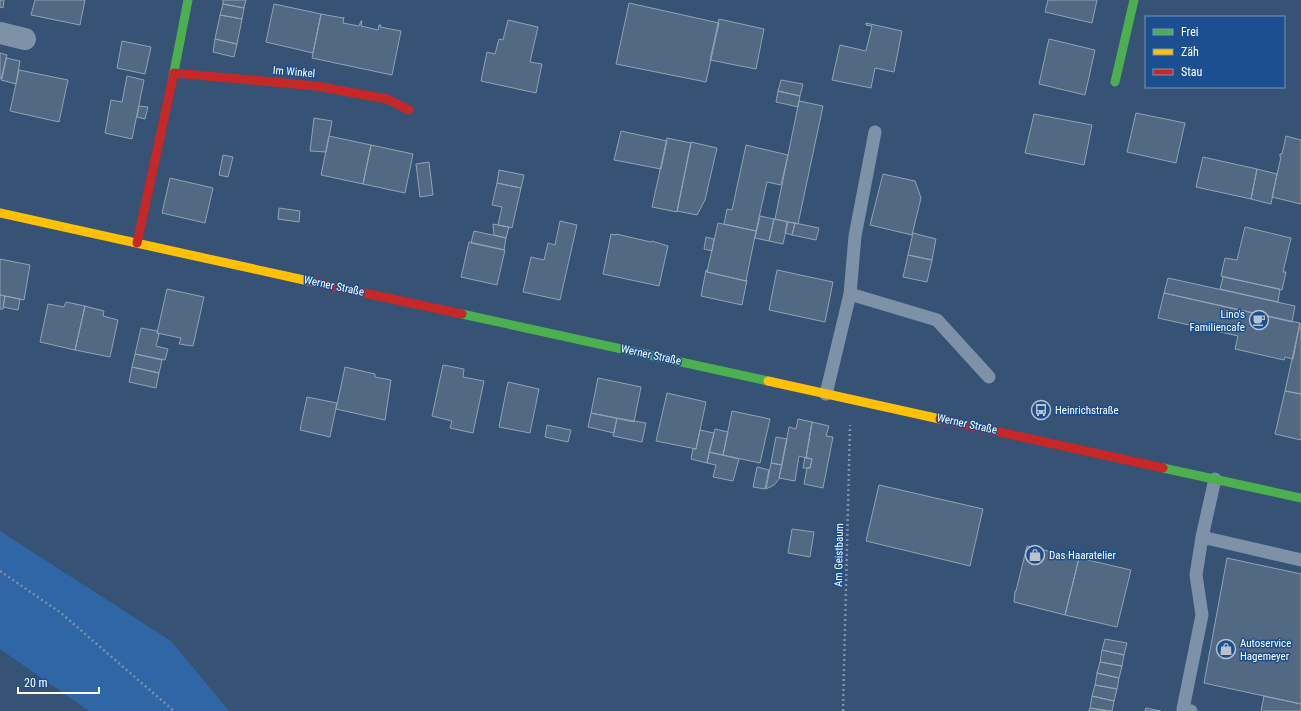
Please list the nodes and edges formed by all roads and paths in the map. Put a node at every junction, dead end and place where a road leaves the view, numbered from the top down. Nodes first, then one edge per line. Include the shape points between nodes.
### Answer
1 (188, 0) edge
2 (1134, 0) edge
3 (0, 33) edge
4 (25, 38) dead end
5 (174, 73) junction
6 (1115, 82) dead end
7 (409, 110) dead end
8 (875, 132) dead end
9 (0, 213) edge
10 (137, 243) junction
11 (850, 294) junction
12 (989, 377) dead end
13 (826, 394) junction
14 (850, 399) junction
15 (1215, 479) junction
16 (1301, 498) edge
17 (1202, 537) junction
18 (1301, 560) edge
19 (0, 572) edge
20 (174, 711) edge
21 (843, 711) edge
22 (1191, 711) edge

1 - 5 main road
2 - 6 main road
3 - 4 street
5 - 7 main road, Im Winkel via 316,86 387,99
5 - 10 main road
8 - 11 lane via 855,236
9 - 10 main road, Werner Straße
10 - 13 main road, Werner Straße
11 - 12 lane via 937,320
11 - 13 lane
13 - 14 main road, Werner Straße
14 - 15 main road, Werner Straße
14 - 21 path, Am Geistbaum
15 - 16 main road, Werner Straße
15 - 17 lane
17 - 18 lane
17 - 22 lane via 1196,575 1202,615 1183,709
19 - 20 path via 61,613

